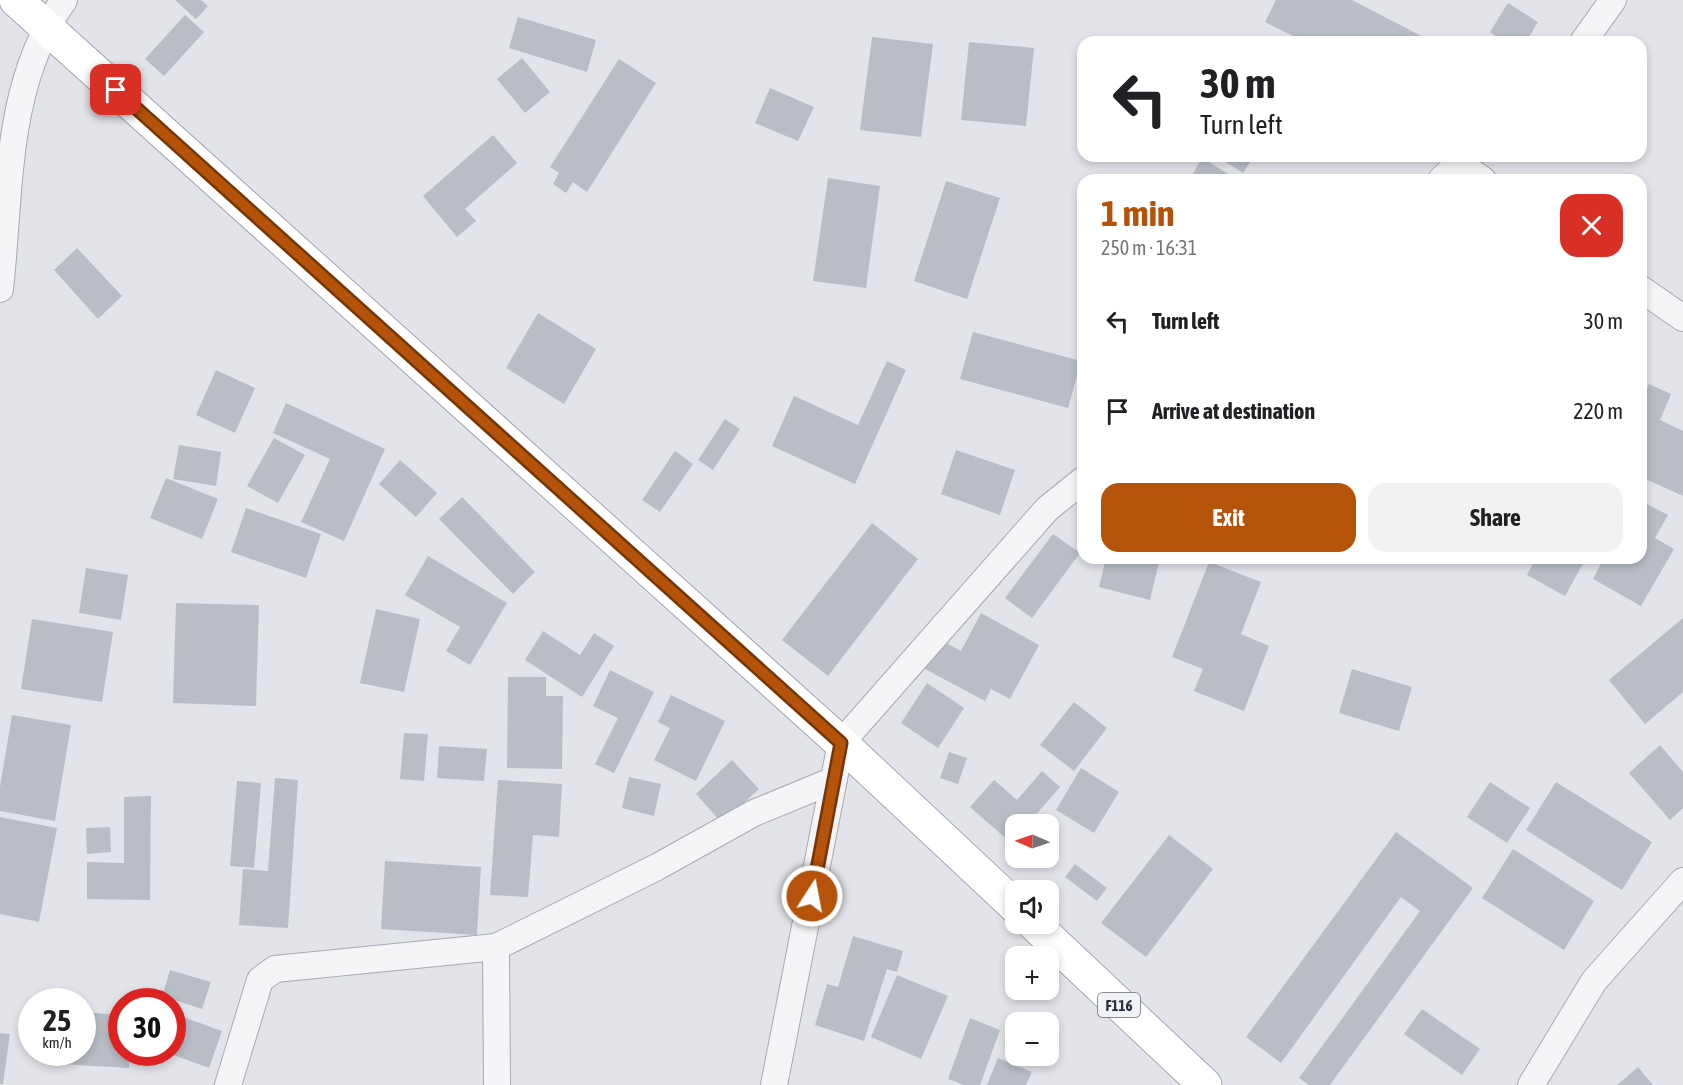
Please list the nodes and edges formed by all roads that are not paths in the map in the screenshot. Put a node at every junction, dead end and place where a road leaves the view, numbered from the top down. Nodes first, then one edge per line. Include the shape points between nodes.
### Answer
1 (16, 0) edge
2 (64, 0) edge
3 (1613, 0) edge
4 (46, 27) junction
5 (1587, 36) edge
6 (1455, 166) edge
7 (1471, 174) edge
8 (0, 290) edge
9 (1647, 293) edge
10 (1683, 318) edge
11 (1077, 485) edge
12 (841, 743) junction
13 (834, 780) junction
14 (1683, 881) edge
15 (1005, 897) edge
16 (1045, 934) edge
17 (496, 947) junction
18 (228, 1085) edge
19 (497, 1085) edge
20 (774, 1085) edge
21 (1205, 1085) edge
22 (1531, 1085) edge

1 - 4 main road
2 - 4 street
3 - 5 street
4 - 8 street via 22,92 12,147
4 - 12 main road
6 - 7 street
9 - 10 street
11 - 12 street via 1047,509
12 - 13 street
12 - 15 main road
13 - 17 street via 754,813 657,867
13 - 20 street
14 - 22 street via 1594,981
16 - 21 main road, F116
17 - 18 street via 275,969 260,980
17 - 19 street

